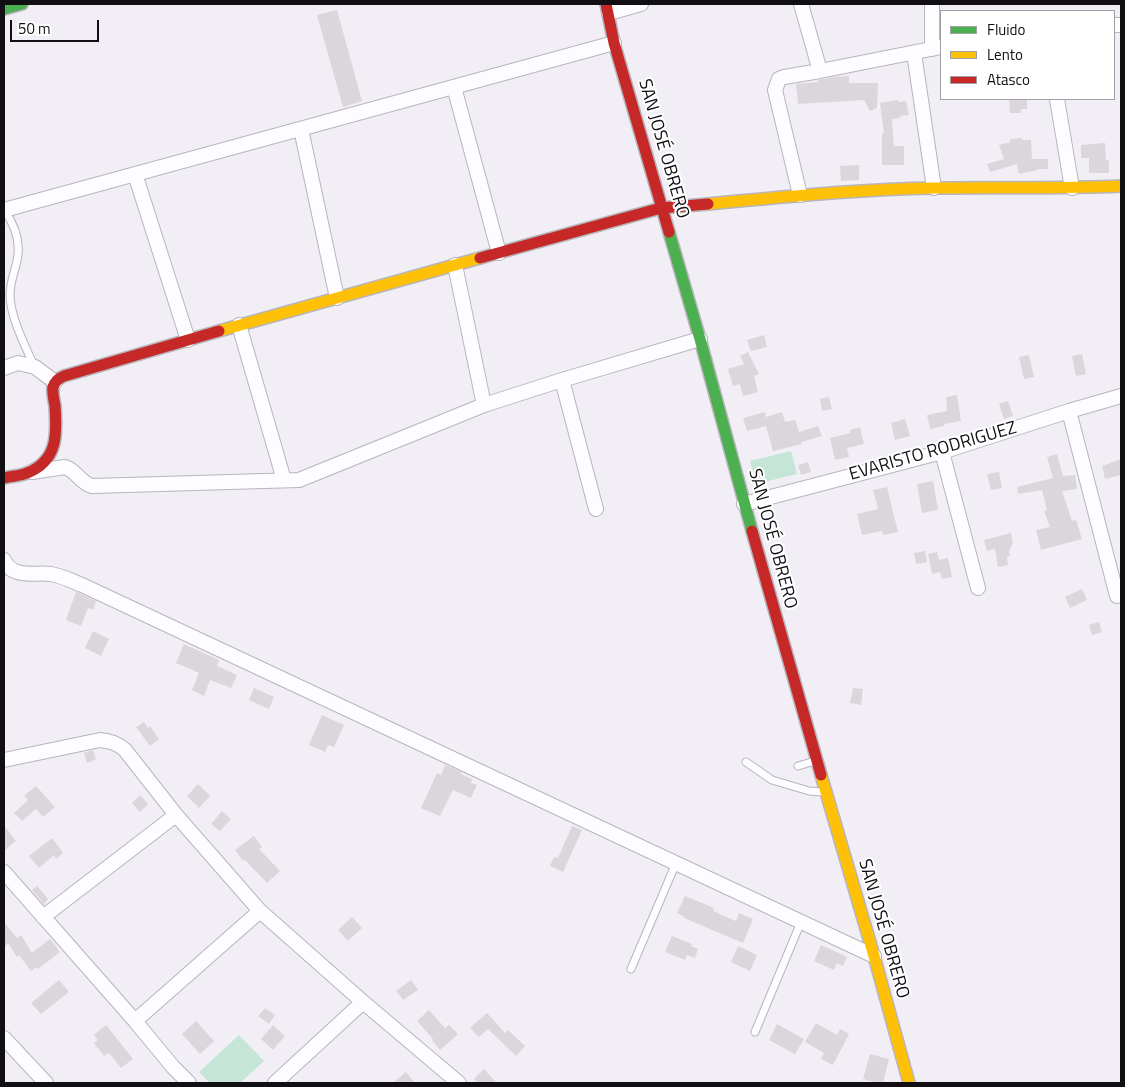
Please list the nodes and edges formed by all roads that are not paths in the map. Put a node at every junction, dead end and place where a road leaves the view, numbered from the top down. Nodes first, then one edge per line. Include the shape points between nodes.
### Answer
1 (22, 4) edge
2 (641, 4) edge
3 (801, 4) edge
4 (932, 4) edge
5 (607, 8) edge
6 (4, 9) edge
7 (614, 43) junction
8 (937, 48) edge
9 (914, 53) junction
10 (820, 71) junction
11 (454, 86) junction
12 (1056, 100) edge
13 (301, 129) junction
14 (134, 174) junction
15 (1121, 186) edge
16 (934, 188) junction
17 (1072, 188) junction
18 (800, 195) junction
19 (661, 208) junction
20 (4, 210) edge
21 (499, 253) junction
22 (455, 265) junction
23 (337, 298) junction
24 (239, 325) junction
25 (700, 339) junction
26 (188, 340) junction
27 (35, 367) junction
28 (4, 368) edge
29 (562, 380) junction
30 (55, 382) junction
31 (1121, 396) edge
32 (484, 405) junction
33 (1069, 411) junction
34 (942, 452) junction
35 (28, 473) junction
36 (4, 478) edge
37 (284, 480) junction
38 (744, 504) junction
39 (596, 509) dead end
40 (4, 560) edge
41 (978, 588) dead end
42 (1117, 596) dead end
43 (4, 760) edge
44 (816, 760) junction
45 (746, 762) dead end
46 (798, 766) dead end
47 (825, 792) junction
48 (176, 815) junction
49 (676, 864) junction
50 (4, 872) edge
51 (260, 911) junction
52 (43, 918) junction
53 (801, 922) junction
54 (874, 956) junction
55 (631, 969) dead end
56 (363, 1002) junction
57 (135, 1021) junction
58 (755, 1032) dead end
59 (4, 1038) edge
60 (46, 1083) edge
61 (189, 1083) edge
62 (275, 1083) edge
63 (459, 1083) edge
64 (909, 1083) edge

1 - 6 street
2 - 5 street
3 - 10 street
4 - 8 street
5 - 7 street, SAN JOSÉ OBRERO
7 - 11 street
7 - 19 street, SAN JOSÉ OBRERO
8 - 9 street
9 - 10 street
9 - 16 street
10 - 18 street via 779,79 774,90
11 - 13 street
11 - 21 street
12 - 17 street
13 - 14 street
13 - 23 street
14 - 20 street
14 - 26 street
15 - 17 street
16 - 17 street
16 - 18 street
18 - 19 street
19 - 21 street
19 - 25 street, SAN JOSÉ OBRERO
20 - 27 lane via 11,219 18,242 10,296 16,325
21 - 22 street
22 - 23 street
22 - 32 street
23 - 24 street
24 - 26 street
24 - 37 street
25 - 29 street
25 - 38 street, SAN JOSÉ OBRERO
26 - 30 street via 64,376
27 - 28 street via 18,363
27 - 30 street
29 - 32 street
29 - 39 street
30 - 35 street via 55,445 48,457
31 - 33 street, EVARISTO RODRIGUEZ
32 - 37 street via 299,480
33 - 34 street, EVARISTO RODRIGUEZ
33 - 42 street
34 - 38 street, EVARISTO RODRIGUEZ
34 - 41 street
35 - 36 street
35 - 37 street via 69,468 92,486
38 - 44 street, SAN JOSÉ OBRERO
40 - 49 street via 14,572 50,574 82,585
43 - 48 street via 100,740 111,741 125,750
44 - 46 lane
44 - 47 street, SAN JOSÉ OBRERO
45 - 47 lane via 772,780 809,791
47 - 54 street, SAN JOSÉ OBRERO
48 - 51 street
48 - 52 street
49 - 53 street
49 - 55 lane
50 - 52 street
51 - 56 street
51 - 57 street
52 - 57 street
53 - 54 street
53 - 58 lane
54 - 64 street, SAN JOSÉ OBRERO
56 - 62 street
56 - 63 street
57 - 61 street
59 - 60 street

